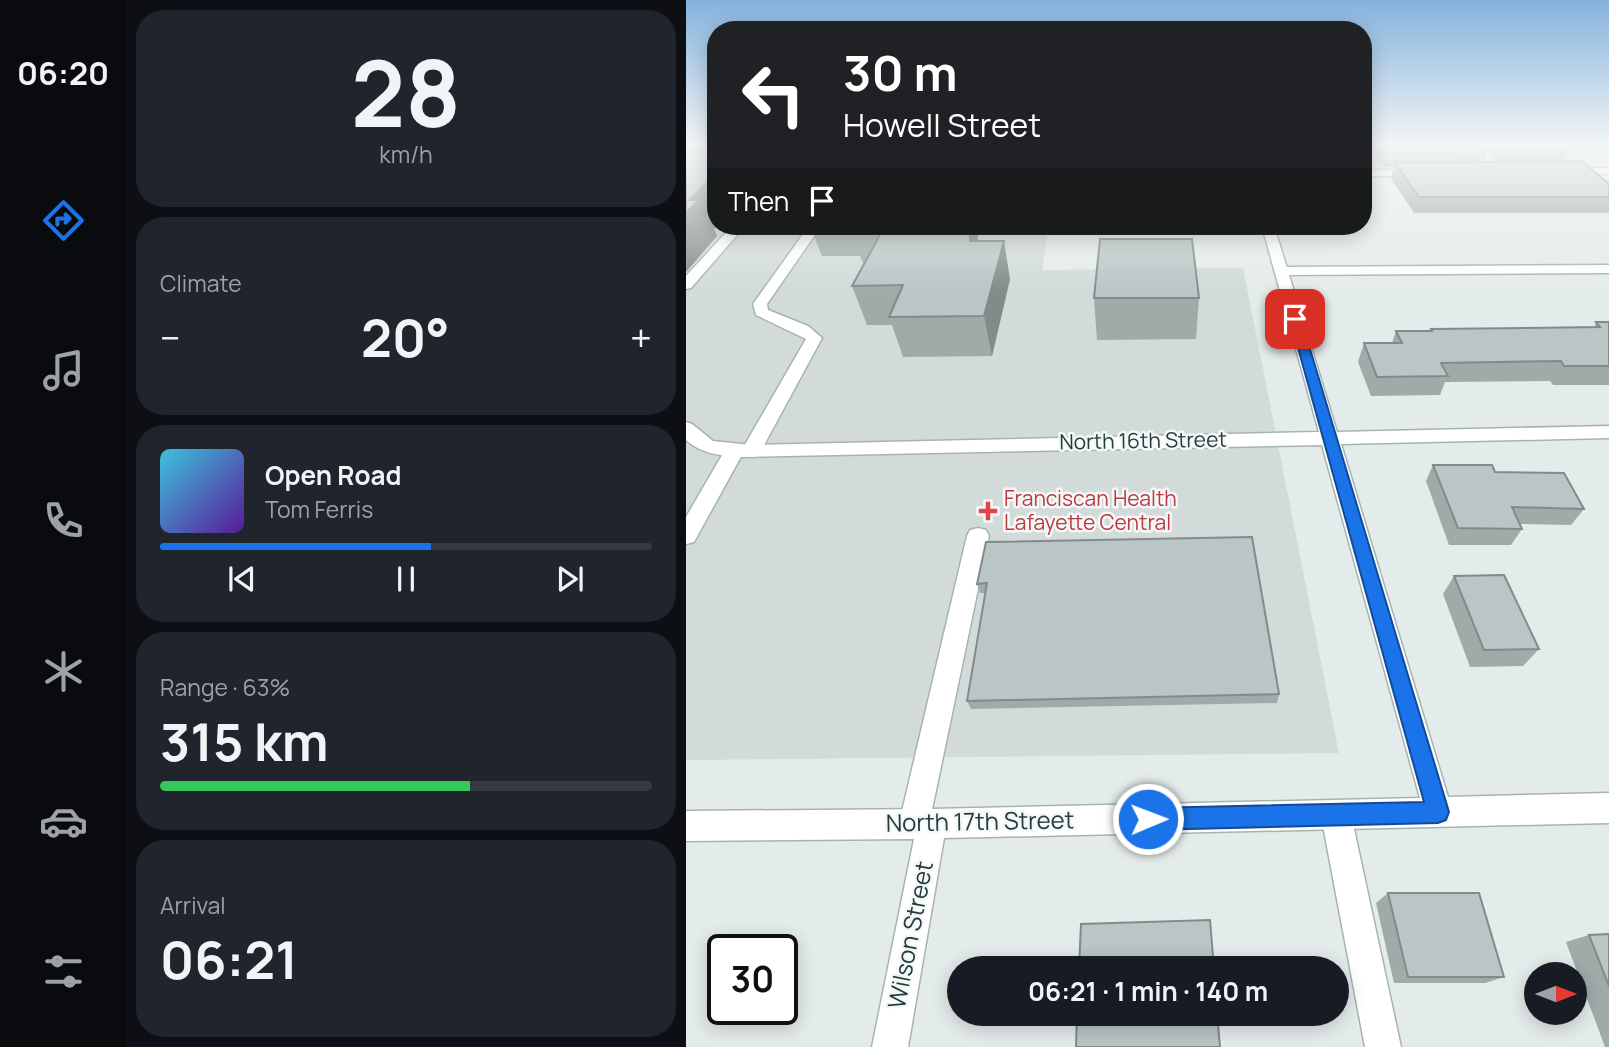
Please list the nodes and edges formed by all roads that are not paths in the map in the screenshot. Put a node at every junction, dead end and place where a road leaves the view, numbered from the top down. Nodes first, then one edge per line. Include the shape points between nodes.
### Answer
1 (731, 235) edge
2 (809, 235) edge
3 (1271, 235) edge
4 (1609, 269) edge
5 (1281, 271) junction
6 (686, 285) edge
7 (686, 428) edge
8 (1609, 432) edge
9 (1330, 437) junction
10 (743, 450) junction
11 (686, 536) edge
12 (978, 536) dead end
13 (1609, 808) edge
14 (1438, 812) junction
15 (1336, 815) junction
16 (923, 824) junction
17 (686, 826) edge
18 (890, 1047) edge
19 (1383, 1047) edge

1 - 6 street
2 - 10 street via 760,304 768,317 808,331 814,338
3 - 5 street
4 - 5 street
5 - 9 street
7 - 10 street, North 16th Street via 706,446
8 - 9 street, North 16th Street
9 - 10 street, North 16th Street
9 - 14 street
10 - 11 street
12 - 16 street, Wilson Street
13 - 14 street, North 17th Street
14 - 15 street, North 17th Street
15 - 16 street, North 17th Street
15 - 19 street
16 - 17 street, North 17th Street
16 - 18 street, Wilson Street

